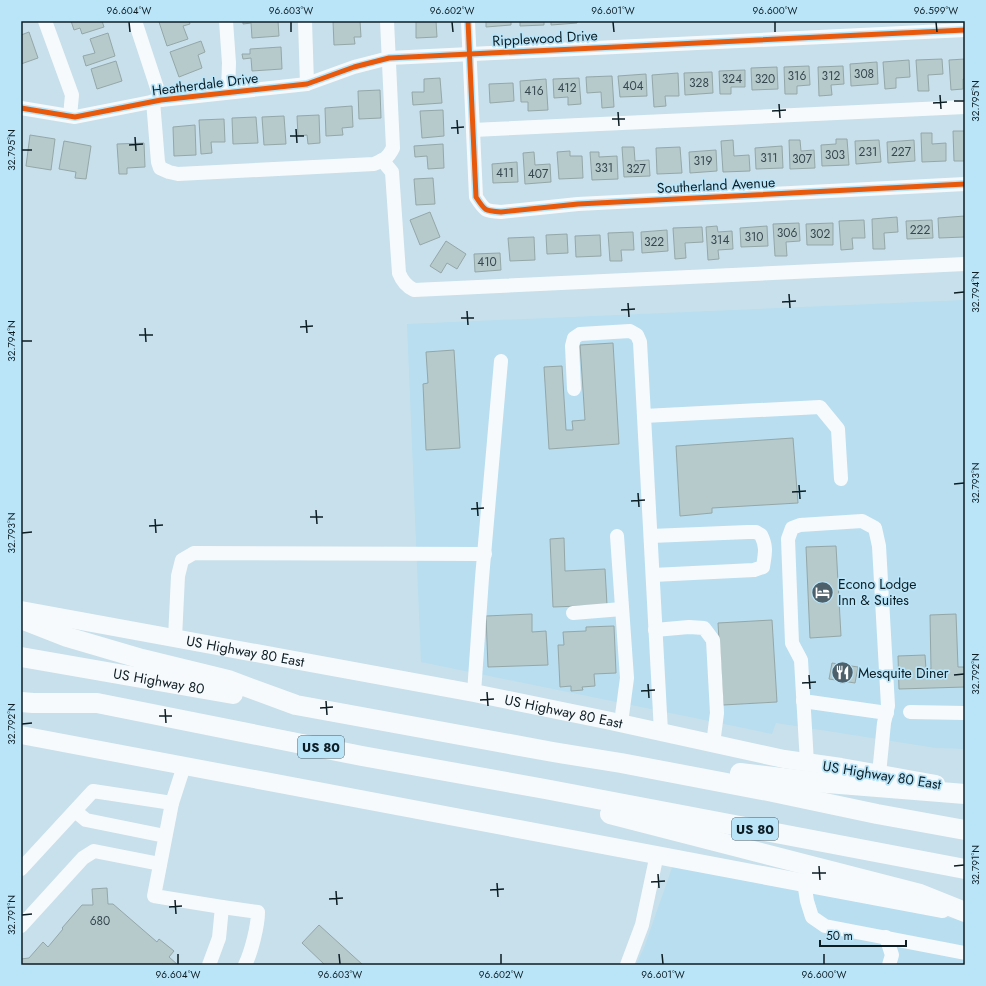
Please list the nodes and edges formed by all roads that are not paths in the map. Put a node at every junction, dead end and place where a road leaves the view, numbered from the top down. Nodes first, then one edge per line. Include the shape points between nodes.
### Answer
1 (45, 21) edge
2 (135, 21) edge
3 (226, 21) edge
4 (305, 21) edge
5 (387, 21) edge
6 (468, 21) edge
7 (965, 30) edge
8 (469, 54) junction
9 (389, 58) junction
10 (307, 84) junction
11 (228, 92) junction
12 (157, 101) junction
13 (965, 107) edge
14 (21, 108) edge
15 (70, 116) junction
16 (473, 130) junction
17 (382, 160) junction
18 (965, 184) edge
19 (965, 264) edge
20 (501, 361) dead end
21 (574, 389) dead end
22 (644, 416) junction
23 (841, 480) dead end
24 (617, 536) dead end
25 (650, 536) junction
26 (484, 554) junction
27 (653, 575) junction
28 (622, 609) junction
29 (21, 610) edge
30 (573, 613) dead end
31 (21, 619) edge
32 (655, 630) junction
33 (175, 638) junction
34 (21, 657) edge
35 (21, 689) edge
36 (474, 693) junction
37 (804, 701) junction
38 (21, 702) edge
39 (96, 703) junction
40 (296, 705) junction
41 (887, 712) junction
42 (910, 712) dead end
43 (965, 713) edge
44 (621, 723) junction
45 (661, 732) junction
46 (21, 735) edge
47 (713, 744) junction
48 (807, 763) junction
49 (184, 766) junction
50 (677, 773) junction
51 (879, 774) junction
52 (545, 789) junction
53 (965, 789) edge
54 (965, 794) edge
55 (172, 803) junction
56 (75, 811) junction
57 (965, 830) edge
58 (165, 836) junction
59 (657, 854) junction
60 (160, 864) junction
61 (21, 869) edge
62 (965, 869) edge
63 (804, 882) junction
64 (222, 907) junction
65 (965, 912) edge
66 (21, 926) edge
67 (886, 937) junction
68 (965, 953) edge
69 (209, 965) edge
70 (245, 965) edge
71 (627, 965) edge
72 (889, 965) edge

1 - 15 street via 72,95
2 - 12 street
3 - 11 street
4 - 10 street
5 - 9 street
6 - 8 street
7 - 8 street, Ripplewood Drive
8 - 9 street, Ripplewood Drive
8 - 16 street
9 - 10 street, Heatherdale Drive
9 - 17 street via 393,148 389,156
10 - 11 street, Heatherdale Drive
11 - 12 street, Heatherdale Drive
12 - 15 street, Heatherdale Drive
12 - 17 street via 158,162 160,168 169,172 178,174 374,164
13 - 16 street
14 - 15 street, Heatherdale Drive
16 - 18 street, Southerland Avenue via 476,197 484,208 490,211
17 - 19 street via 392,172 399,274 407,286 414,290
20 - 26 street
21 - 22 street via 574,338 580,334 630,331 637,335 640,342
22 - 23 street via 820,407 838,429
22 - 25 street
24 - 28 street
25 - 27 street
25 - 27 street via 756,532 765,543 763,567 754,570
26 - 33 street via 194,553 182,560 178,576
26 - 36 street
27 - 32 street
28 - 30 street
28 - 44 street via 627,678
29 - 33 main road, US Highway 80 East
31 - 40 highway via 67,637 142,660 228,680
32 - 45 street
32 - 47 street via 704,628 713,640 717,713
33 - 36 main road, US Highway 80 East
34 - 40 highway, US Highway 80
35 - 39 highway, US 80
36 - 44 main road, US Highway 80 East
37 - 41 street
37 - 41 street via 801,660 792,643 788,539 792,528 800,525 862,521 875,528 879,546
37 - 48 street
38 - 39 highway
39 - 52 highway, US 80
40 - 50 highway
41 - 51 street
42 - 43 street
44 - 45 main road, US Highway 80 East
45 - 47 main road, US Highway 80 East
46 - 49 main road
47 - 48 main road, US Highway 80 East
48 - 51 main road, US Highway 80 East
49 - 55 street
49 - 59 main road
50 - 54 highway via 732,772 815,782
50 - 57 highway
51 - 53 main road, US Highway 80 East
52 - 62 highway, US 80
52 - 65 highway via 589,808 920,894
55 - 56 street via 93,791
55 - 58 street
56 - 58 street via 86,820
56 - 61 street
58 - 60 street
59 - 63 main road
59 - 71 street via 642,924
60 - 64 street via 154,896
60 - 66 street via 94,851 83,858
63 - 65 main road
63 - 67 street via 806,901 812,917 825,926
64 - 69 street via 219,938
64 - 70 street via 258,912
67 - 68 street
67 - 72 street via 892,955

